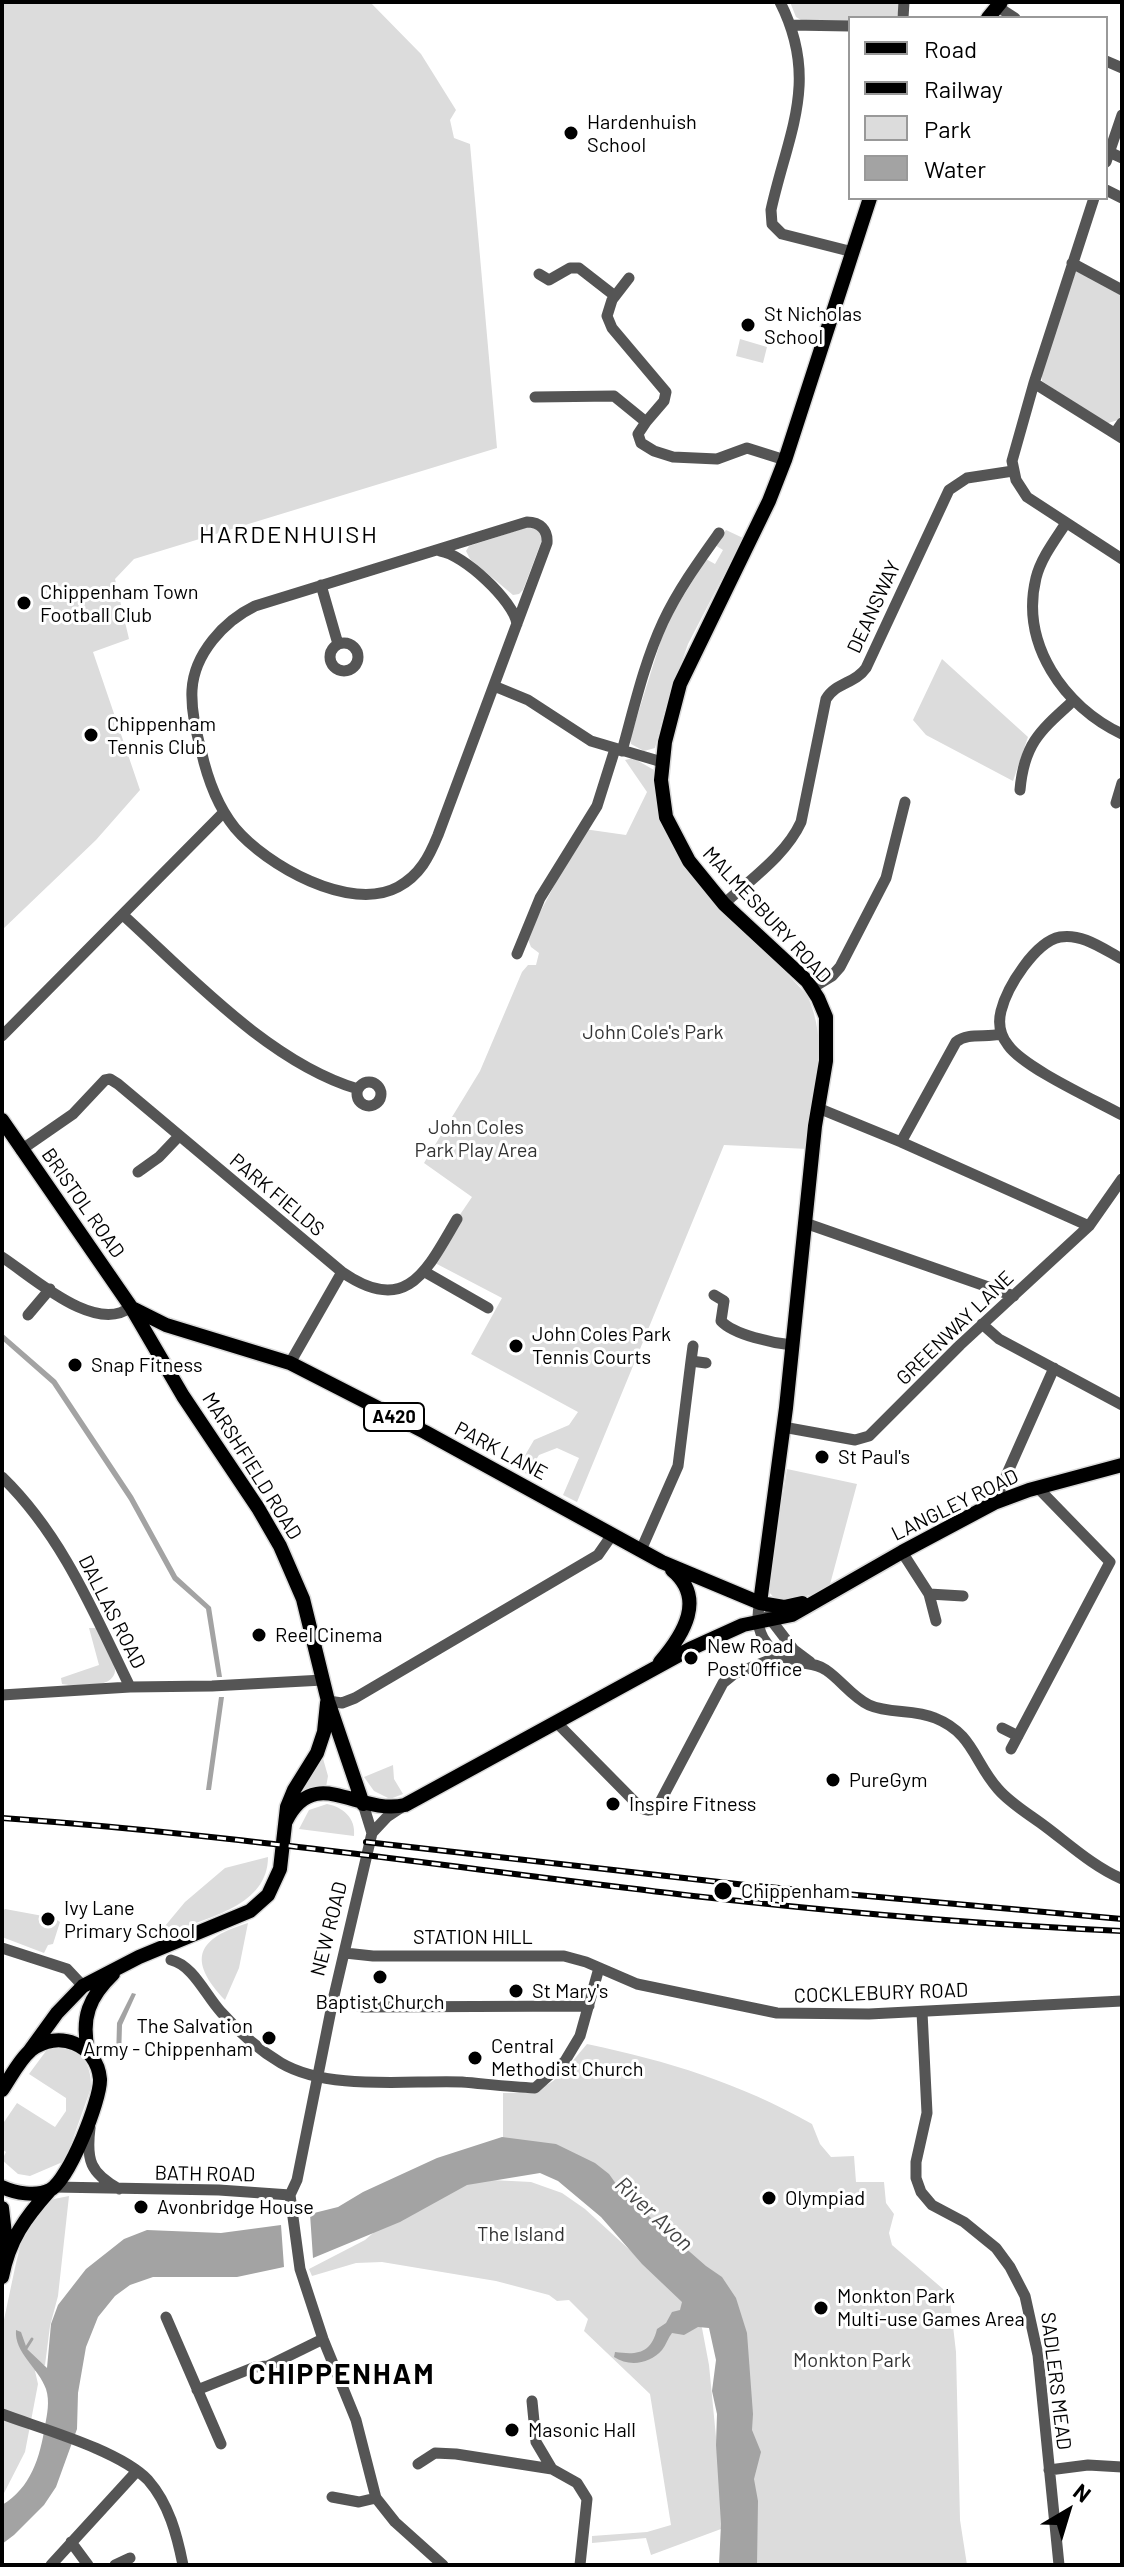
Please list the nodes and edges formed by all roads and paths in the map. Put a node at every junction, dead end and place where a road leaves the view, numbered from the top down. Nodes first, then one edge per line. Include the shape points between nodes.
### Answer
1 (780, 2) edge
2 (791, 25) junction
3 (848, 26) edge
4 (1122, 115) edge
5 (1108, 157) edge
6 (1122, 158) edge
7 (869, 200) edge
8 (1093, 200) edge
9 (853, 252) junction
10 (1072, 263) junction
11 (539, 274) dead end
12 (629, 278) dead end
13 (1122, 290) edge
14 (615, 296) junction
15 (1034, 383) junction
16 (535, 397) dead end
17 (646, 422) junction
18 (1120, 432) edge
19 (785, 460) junction
20 (1013, 471) junction
21 (1066, 523) junction
22 (719, 533) dead end
23 (436, 551) junction
24 (1122, 559) edge
25 (321, 585) junction
26 (518, 624) junction
27 (338, 644) dead end
28 (494, 686) junction
29 (1073, 701) junction
30 (1122, 734) edge
31 (618, 750) junction
32 (662, 762) junction
33 (1122, 783) edge
34 (1020, 790) dead end
35 (905, 802) dead end
36 (1116, 803) dead end
37 (224, 812) junction
38 (724, 904) junction
39 (123, 915) junction
40 (517, 954) dead end
41 (1122, 959) edge
42 (812, 988) junction
43 (1001, 1034) junction
44 (2, 1036) edge
45 (358, 1089) dead end
46 (818, 1108) junction
47 (1122, 1115) edge
48 (2, 1120) edge
49 (179, 1136) junction
50 (901, 1142) junction
51 (21, 1150) junction
52 (138, 1172) dead end
53 (1122, 1179) edge
54 (457, 1219) dead end
55 (805, 1223) junction
56 (1089, 1226) junction
57 (2, 1257) edge
58 (342, 1272) junction
59 (425, 1272) junction
60 (50, 1289) junction
61 (714, 1295) dead end
62 (1014, 1296) junction
63 (131, 1307) junction
64 (488, 1308) dead end
65 (28, 1315) dead end
66 (982, 1324) junction
67 (180, 1329) junction
68 (792, 1345) junction
69 (693, 1346) dead end
70 (159, 1355) junction
71 (691, 1361) junction
72 (290, 1363) junction
73 (706, 1363) dead end
74 (1054, 1368) junction
75 (1122, 1405) edge
76 (783, 1427) junction
77 (1119, 1468) edge
78 (2, 1477) edge
79 (1038, 1488) junction
80 (994, 1503) junction
81 (612, 1535) junction
82 (641, 1550) junction
83 (902, 1552) junction
84 (662, 1562) junction
85 (929, 1594) junction
86 (963, 1596) dead end
87 (815, 1601) junction
88 (760, 1603) junction
89 (763, 1621) junction
90 (936, 1621) dead end
91 (786, 1641) junction
92 (778, 1653) junction
93 (810, 1662) junction
94 (654, 1668) junction
95 (323, 1680) junction
96 (130, 1687) junction
97 (2, 1695) edge
98 (328, 1701) junction
99 (557, 1723) junction
100 (1002, 1728) dead end
101 (1018, 1736) junction
102 (1011, 1749) dead end
103 (361, 1798) junction
104 (405, 1805) junction
105 (286, 1821) junction
106 (372, 1833) junction
107 (1122, 1879) edge
108 (2, 1948) edge
109 (345, 1953) junction
110 (171, 1960) dead end
111 (129, 1962) junction
112 (599, 1968) junction
113 (83, 1986) junction
114 (333, 2000) junction
115 (1122, 2001) edge
116 (589, 2006) junction
117 (922, 2012) junction
118 (88, 2050) junction
119 (28, 2053) junction
120 (318, 2077) junction
121 (5, 2080) edge
122 (93, 2108) junction
123 (2, 2187) edge
124 (52, 2189) junction
125 (119, 2190) junction
126 (290, 2195) junction
127 (2, 2208) edge
128 (7, 2251) junction
129 (2, 2277) edge
130 (166, 2317) dead end
131 (323, 2339) junction
132 (197, 2390) junction
133 (532, 2401) dead end
134 (2, 2414) edge
135 (221, 2444) dead end
136 (418, 2464) dead end
137 (1122, 2467) edge
138 (552, 2469) junction
139 (1049, 2470) junction
140 (137, 2471) junction
141 (332, 2497) dead end
142 (376, 2498) junction
143 (71, 2542) junction
144 (130, 2558) dead end
145 (51, 2565) edge
146 (88, 2565) edge
147 (115, 2565) edge
148 (183, 2565) edge
149 (443, 2565) edge
150 (580, 2565) edge
151 (1059, 2565) edge

1 - 2 street
2 - 3 street
2 - 9 street via 800,98 772,223 782,234
4 - 5 street
5 - 6 street
7 - 9 main road, MALMESBURY ROAD
8 - 10 street
9 - 19 main road, MALMESBURY ROAD
10 - 13 street
10 - 15 street
11 - 14 street via 549,280 581,268
12 - 14 street
14 - 17 street via 607,313 610,325 667,393
15 - 18 street
15 - 20 street via 1013,450
16 - 17 street via 612,396
17 - 19 street via 639,441 665,455 713,460 747,448
19 - 32 main road, MALMESBURY ROAD via 680,684
20 - 21 street via 1027,497
20 - 38 street, DEANSWAY via 967,478 949,490 866,668 826,699 795,834
21 - 24 street
21 - 29 street via 1041,563 1033,604 1044,657
22 - 31 street via 659,633
23 - 25 street
23 - 26 street via 456,556 504,598
23 - 26 street via 527,522 543,528 547,543
25 - 27 street
25 - 37 street via 243,612 219,632 197,669 194,719
26 - 28 street
28 - 31 street via 528,700 591,741
28 - 37 street via 429,857 396,888 363,893 313,882 251,844
29 - 30 street
29 - 34 street via 1036,735
31 - 32 street
31 - 40 street via 597,806 540,898
32 - 38 main road, MALMESBURY ROAD via 663,807 673,833
33 - 36 street
35 - 42 street via 886,878 840,967
37 - 39 street
38 - 42 main road, MALMESBURY ROAD
39 - 44 street
39 - 45 street via 275,1048 314,1073
41 - 43 street via 1078,938 1045,944 1026,963 1004,1002
42 - 46 main road, MALMESBURY ROAD via 827,1031
43 - 47 street via 1025,1061
43 - 50 street via 969,1035 956,1042
46 - 50 street
46 - 55 main road, MALMESBURY ROAD
48 - 51 main road, BRISTOL ROAD / A420
49 - 51 street, PARK FIELDS via 108,1079 73,1114
49 - 52 street
49 - 58 street, PARK FIELDS
50 - 56 street
51 - 63 main road, BRISTOL ROAD / A420
53 - 56 street, GREENWAY LANE
54 - 59 street
55 - 62 street
55 - 68 main road, MALMESBURY ROAD
56 - 62 street, GREENWAY LANE
57 - 60 street
58 - 59 street, PARK FIELDS via 364,1286 386,1289 407,1285
58 - 72 street
59 - 64 street
60 - 63 street via 98,1314 120,1315
60 - 65 street
61 - 68 street via 724,1301 721,1321 727,1327
62 - 66 street, GREENWAY LANE
63 - 67 main road, PARK LANE / A420
63 - 70 main road, MARSHFIELD ROAD / A420
66 - 74 street
66 - 76 street, GREENWAY LANE via 869,1436 855,1440
67 - 70 main road via 162,1333
67 - 72 main road, PARK LANE / A420
68 - 76 main road, MALMESBURY ROAD
69 - 71 street
70 - 95 main road, MARSHFIELD ROAD / A420 via 287,1560
71 - 73 street
71 - 82 street via 678,1466
72 - 81 main road, PARK LANE / A420
74 - 75 street
74 - 80 street
76 - 88 main road, MALMESBURY ROAD
77 - 79 main road, LANGLEY ROAD
78 - 96 street, DALLAS ROAD via 57,1544
79 - 80 main road, LANGLEY ROAD
79 - 101 street via 1110,1562
80 - 83 main road, LANGLEY ROAD
81 - 82 main road, PARK LANE / A420
81 - 98 street via 598,1555 355,1698
82 - 84 main road, PARK LANE / A420
83 - 85 street
83 - 87 main road, LANGLEY ROAD
84 - 88 main road, PARK LANE
84 - 94 main road, A420 via 684,1582 691,1607 673,1645
85 - 86 street
85 - 90 street
87 - 88 main road, LANGLEY ROAD via 784,1607
87 - 89 main road, LANGLEY ROAD via 792,1615
88 - 89 street
89 - 91 street
89 - 92 street via 759,1632
89 - 94 main road via 737,1627
91 - 92 street
91 - 93 street
92 - 93 street via 794,1662
92 - 99 street via 723,1683 651,1811 642,1809
93 - 107 street via 869,1705 925,1715 950,1726 969,1742 1002,1793
94 - 99 main road, A420
95 - 96 street, DALLAS ROAD
95 - 98 main road, MARSHFIELD ROAD / A420
96 - 97 street
98 - 103 main road, MARSHFIELD ROAD / A420
98 - 105 main road, A420 via 318,1750 291,1794
99 - 104 main road, A420
100 - 101 street
101 - 102 street
103 - 104 main road, A420 via 388,1808
103 - 105 main road, A420 via 315,1793 297,1803
103 - 106 street, MARSHFIELD ROAD
104 - 106 street
105 - 111 main road, A420 via 277,1879 260,1904
106 - 109 street, NEW ROAD
108 - 113 street via 67,1969
109 - 112 street, STATION HILL via 557,1955
109 - 114 street, NEW ROAD
110 - 120 street via 185,1959 223,2014 253,2043 283,2065
111 - 113 main road, A420
111 - 118 main road, A420 via 108,1979 90,2005 84,2025
112 - 116 street
112 - 117 street, COCKLEBURY ROAD via 637,1984 777,2013
113 - 119 main road, A420
114 - 116 street via 362,2007
114 - 120 street, NEW ROAD
115 - 117 street, COCKLEBURY ROAD
116 - 120 street via 565,2061 535,2088
117 - 139 street, SADLERS MEAD via 927,2113 916,2178 932,2205 996,2248 1022,2288 1035,2335
118 - 119 main road via 59,2040
118 - 122 main road via 100,2081
119 - 121 main road
120 - 126 street, NEW ROAD
122 - 124 main road via 73,2161
122 - 125 street via 90,2163
123 - 124 main road via 25,2193
124 - 125 street, BATH ROAD
124 - 128 main road
125 - 126 street, BATH ROAD
126 - 131 street via 301,2270
127 - 128 main road
128 - 129 main road
130 - 132 street
131 - 132 street via 268,2366
131 - 142 street via 356,2420
132 - 135 street
133 - 138 street via 536,2442
134 - 140 street
136 - 138 street via 435,2453
137 - 139 street
138 - 150 street via 577,2483 586,2495
139 - 151 street, SADLERS MEAD
140 - 143 street
140 - 148 street via 166,2507
141 - 142 street via 359,2502
142 - 149 street
143 - 145 street
143 - 146 street
144 - 147 street

